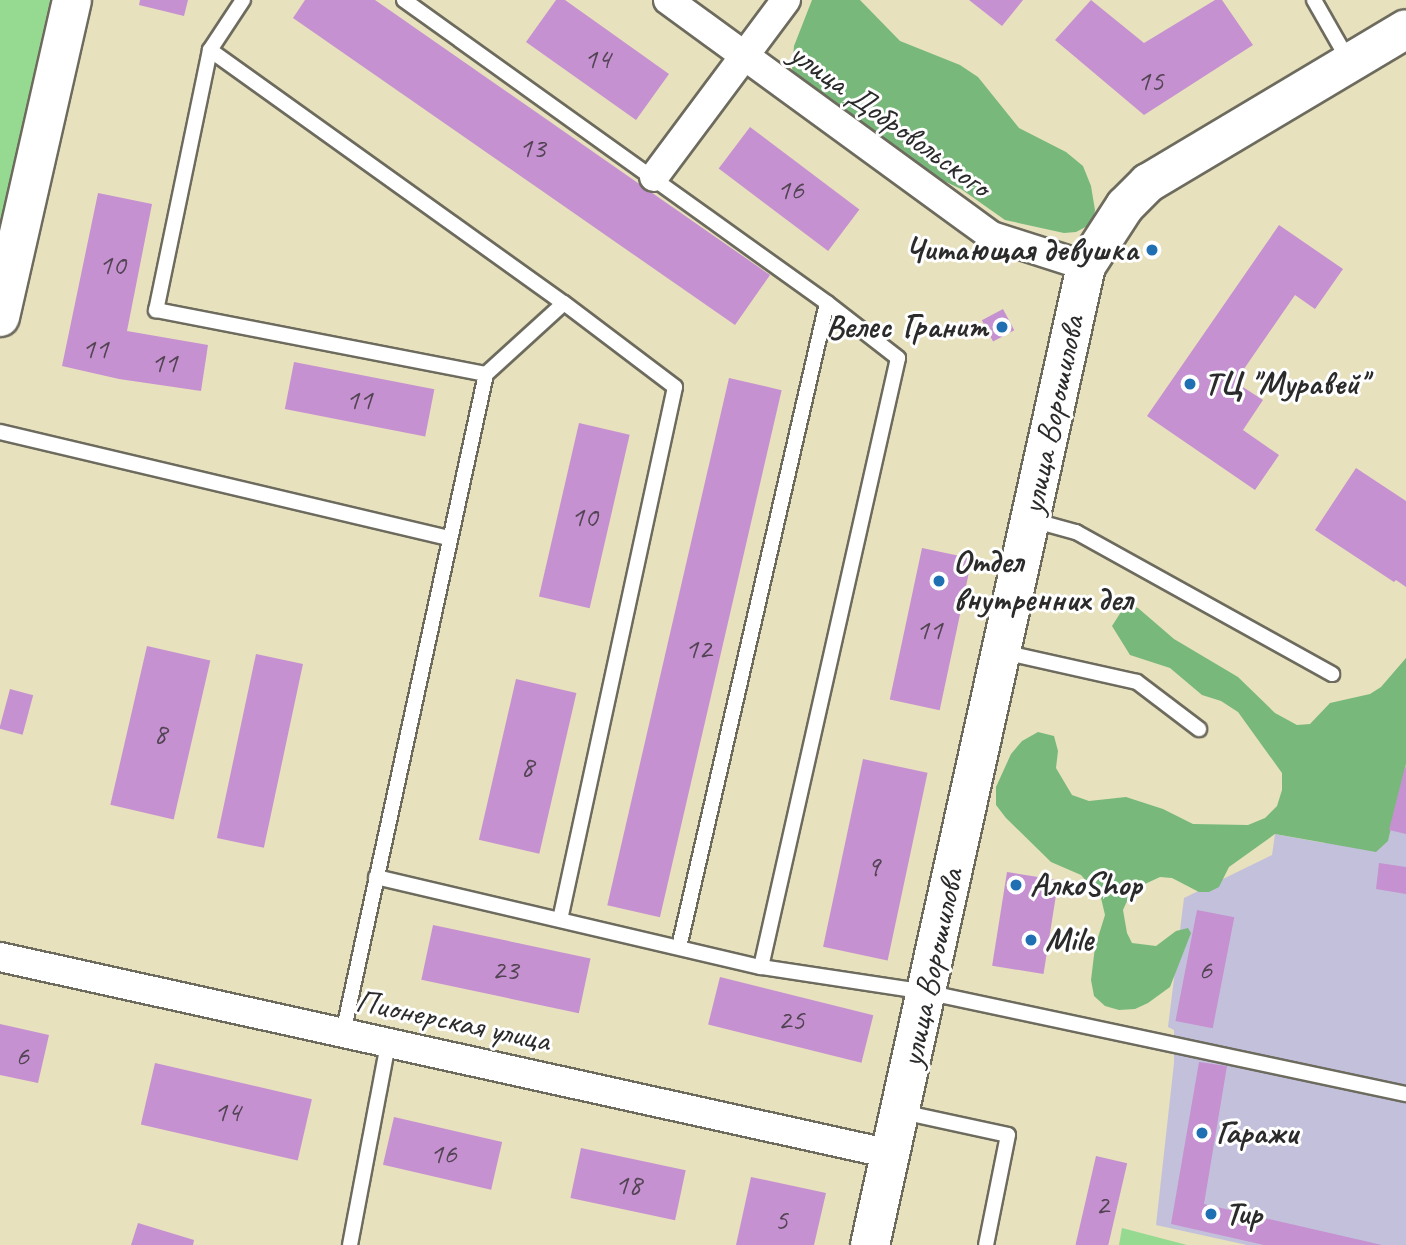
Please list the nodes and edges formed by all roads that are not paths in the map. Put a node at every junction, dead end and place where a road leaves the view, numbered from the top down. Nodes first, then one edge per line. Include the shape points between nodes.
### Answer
1 (72, 0) edge
2 (243, 0) edge
3 (404, 0) edge
4 (668, 0) edge
5 (786, 0) edge
6 (1314, 0) edge
7 (1406, 29) edge
8 (209, 50) junction
9 (743, 57) junction
10 (1351, 65) junction
11 (654, 177) junction
12 (1086, 266) junction
13 (564, 303) junction
14 (827, 303) junction
15 (0, 317) edge
16 (486, 374) junction
17 (0, 432) edge
18 (1030, 519) junction
19 (450, 538) junction
20 (1002, 652) junction
21 (1332, 674) dead end
22 (1199, 729) dead end
23 (376, 877) junction
24 (560, 920) junction
25 (679, 947) junction
26 (0, 957) edge
27 (761, 967) junction
28 (926, 992) junction
29 (343, 1033) junction
30 (388, 1043) junction
31 (1406, 1094) edge
32 (900, 1111) junction
33 (891, 1154) junction
34 (350, 1245) edge
35 (870, 1245) edge
36 (986, 1245) edge

1 - 15 main road
2 - 8 lane
3 - 11 lane
4 - 9 street, улица Добровольского
5 - 9 street
6 - 10 lane
7 - 10 main road, улица Ворошилова
8 - 13 lane
8 - 16 lane via 156,310
9 - 11 street
9 - 12 street, улица Добровольского via 992,236
10 - 12 main road, улица Ворошилова via 1148,183 1125,206
11 - 14 lane
12 - 18 main road, улица Ворошилова
13 - 16 lane
13 - 24 lane via 675,387
14 - 25 lane
14 - 27 lane via 898,358
16 - 19 lane
17 - 19 lane
18 - 20 main road, улица Ворошилова
18 - 21 lane via 1076,532
19 - 23 lane
20 - 22 lane via 1137,682
20 - 28 main road, улица Ворошилова
23 - 24 lane
23 - 29 lane
24 - 25 lane
25 - 27 lane
26 - 29 street, Пионерская улица
27 - 28 lane
28 - 31 lane
28 - 32 main road, улица Ворошилова
29 - 30 street, Пионерская улица
30 - 33 street, Пионерская улица
30 - 34 lane
32 - 33 main road, улица Ворошилова
32 - 36 lane via 1008,1135
33 - 35 main road, улица Ворошилова

